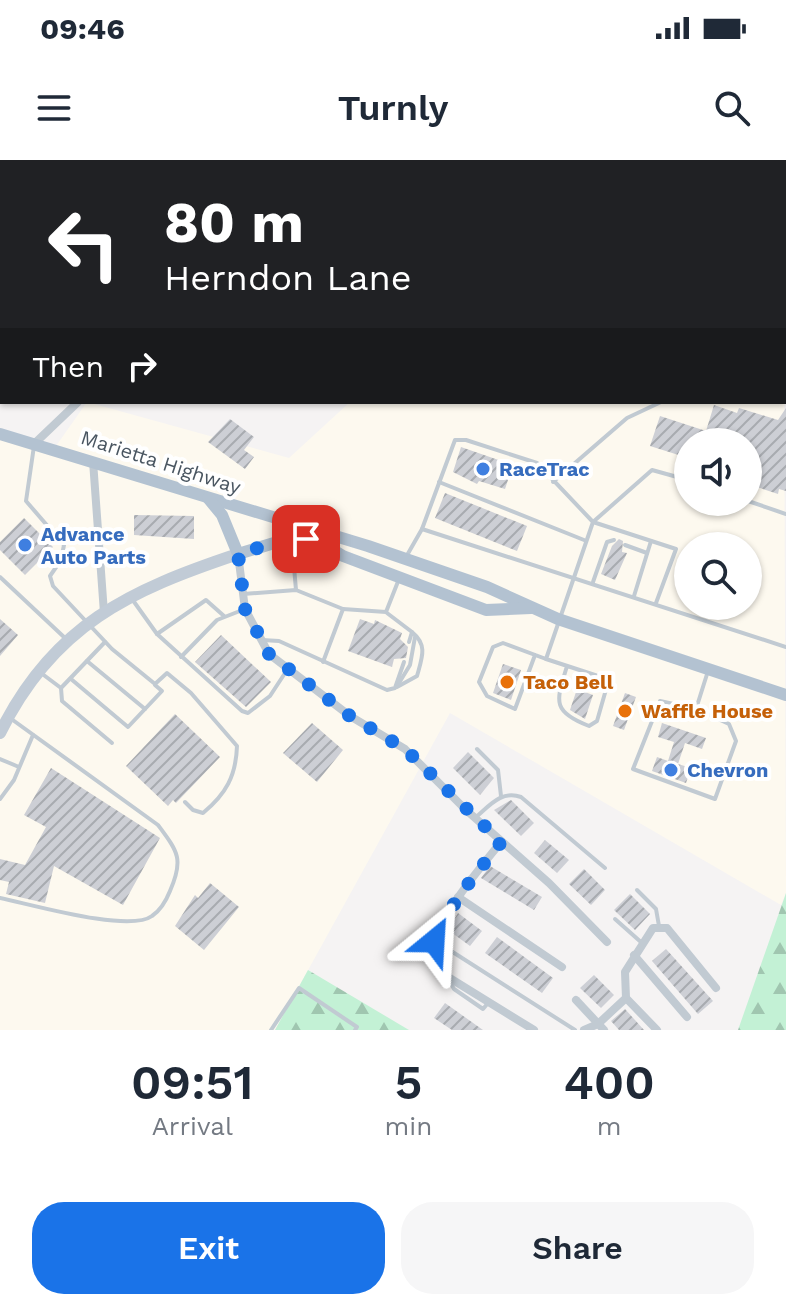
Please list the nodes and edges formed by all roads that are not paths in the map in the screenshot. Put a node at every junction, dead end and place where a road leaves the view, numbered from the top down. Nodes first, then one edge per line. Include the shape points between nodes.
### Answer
1 (76, 404) edge
2 (657, 404) edge
3 (0, 434) edge
4 (34, 444) junction
5 (93, 461) junction
6 (674, 476) edge
7 (439, 482) junction
8 (553, 482) junction
9 (208, 498) junction
10 (762, 506) edge
11 (786, 514) edge
12 (593, 522) junction
13 (422, 529) junction
14 (291, 540) junction
15 (317, 540) junction
16 (584, 540) junction
17 (614, 540) dead end
18 (651, 541) junction
19 (625, 545) dead end
20 (368, 546) junction
21 (647, 553) junction
22 (238, 554) junction
23 (405, 560) junction
24 (573, 576) junction
25 (0, 577) edge
26 (400, 577) junction
27 (593, 583) junction
28 (296, 590) junction
29 (243, 594) junction
30 (130, 597) junction
31 (634, 597) junction
32 (656, 604) junction
33 (534, 608) junction
34 (245, 609) junction
35 (343, 609) junction
36 (386, 612) junction
37 (104, 613) junction
38 (224, 616) junction
39 (558, 619) junction
40 (88, 623) junction
41 (412, 632) junction
42 (157, 634) junction
43 (67, 640) junction
44 (260, 640) junction
45 (105, 642) junction
46 (409, 642) dead end
47 (786, 647) edge
48 (535, 655) junction
49 (181, 657) junction
50 (546, 659) junction
51 (87, 661) junction
52 (323, 662) junction
53 (404, 662) dead end
54 (567, 666) junction
55 (709, 669) junction
56 (287, 670) junction
57 (39, 671) junction
58 (71, 679) junction
59 (155, 684) junction
60 (61, 688) junction
61 (395, 688) junction
62 (786, 695) edge
63 (145, 709) junction
64 (696, 709) junction
65 (8, 716) junction
66 (0, 733) edge
67 (33, 735) junction
68 (112, 743) dead end
69 (477, 749) dead end
70 (0, 759) edge
71 (19, 767) junction
72 (501, 796) junction
73 (0, 799) edge
74 (185, 802) dead end
75 (475, 818) junction
76 (501, 842) junction
77 (605, 868) dead end
78 (637, 890) dead end
79 (458, 897) junction
80 (0, 898) edge
81 (615, 919) dead end
82 (659, 928) junction
83 (434, 941) junction
84 (607, 942) dead end
85 (642, 943) junction
86 (634, 955) junction
87 (562, 967) dead end
88 (716, 988) dead end
89 (626, 998) junction
90 (576, 1000) dead end
91 (687, 1017) dead end
92 (601, 1027) edge
93 (271, 1030) edge
94 (355, 1030) edge
95 (534, 1030) edge
96 (575, 1030) edge
97 (584, 1030) edge
98 (657, 1030) edge

1 - 4 street
2 - 8 lane via 627,418
3 - 4 main road, Marietta Highway
4 - 5 main road, Marietta Highway
4 - 40 lane via 26,501 64,545 49,579
5 - 9 main road, Marietta Highway
5 - 37 street
6 - 12 lane via 652,470
7 - 8 lane via 455,440 466,440 537,463
7 - 13 lane
7 - 16 lane
8 - 12 lane
9 - 20 main road, Marietta Highway
9 - 22 main road via 222,515
10 - 11 lane
12 - 16 lane
12 - 18 lane
13 - 23 lane
13 - 24 lane
14 - 15 main road, Marietta Highway
14 - 22 main road, Marietta Highway
14 - 28 lane
15 - 20 main road, Marietta Highway
15 - 26 main road, Marietta Highway via 343,556
16 - 24 lane
17 - 27 lane via 601,552
18 - 21 lane
18 - 32 lane via 676,549
19 - 21 lane
20 - 23 main road, Marietta Highway
21 - 31 lane
22 - 29 street
22 - 30 main road, Marietta Highway via 166,578
23 - 33 main road, Marietta Highway
24 - 27 lane
24 - 39 lane
25 - 43 lane
26 - 33 main road, Marietta Highway via 486,610
26 - 36 lane
27 - 31 lane
28 - 29 lane
28 - 35 lane
29 - 34 street
30 - 37 main road, Marietta Highway
30 - 42 lane
31 - 32 lane
32 - 47 lane
33 - 39 main road, Marietta Highway
34 - 38 lane
34 - 44 street
35 - 36 lane
35 - 52 lane
36 - 41 lane
37 - 40 main road, Marietta Highway
38 - 42 lane via 206,600
38 - 49 lane
39 - 50 lane
39 - 55 main road, Marietta Highway
40 - 43 main road, Marietta Highway
40 - 45 lane
41 - 46 lane
41 - 61 lane via 416,644 410,665
41 - 61 lane via 423,647 417,676
42 - 49 lane
43 - 57 main road, Marietta Highway
44 - 52 lane via 279,641
44 - 56 street
45 - 51 lane
45 - 59 lane
48 - 48 lane via 503,643 493,647 479,682 487,696 515,709
48 - 50 lane
49 - 56 lane via 248,713 270,696
50 - 54 lane
51 - 58 lane
51 - 63 lane
52 - 61 lane via 387,690
53 - 61 lane
54 - 54 lane via 601,677 607,686 597,721 589,726 572,720 557,701
55 - 62 main road, Marietta Highway
55 - 64 lane
56 - 75 street via 405,749
57 - 60 lane
57 - 65 main road, Marietta Highway
58 - 60 lane
58 - 63 lane via 128,727
59 - 63 lane via 162,691
59 - 74 lane via 167,673 237,746 226,791 203,813
60 - 68 lane via 62,701
64 - 64 lane via 734,730 736,741 715,799 633,769 660,701
65 - 66 main road, Marietta Highway
65 - 67 lane
67 - 71 lane
67 - 80 lane via 158,825 175,848 180,867 164,905 150,918 124,922
69 - 72 lane via 498,770
70 - 71 lane
71 - 73 lane
72 - 75 lane
72 - 77 lane via 521,797
75 - 76 street
76 - 79 street
76 - 84 street
78 - 82 lane via 656,909
79 - 83 street
79 - 87 street
81 - 85 lane
82 - 85 street
82 - 88 street via 667,928
83 - 95 street via 431,953 448,977
83 - 96 lane
85 - 86 street
86 - 89 street via 625,972
86 - 91 street
89 - 92 street
89 - 98 street
90 - 92 street
92 - 97 street
93 - 94 lane via 299,988

